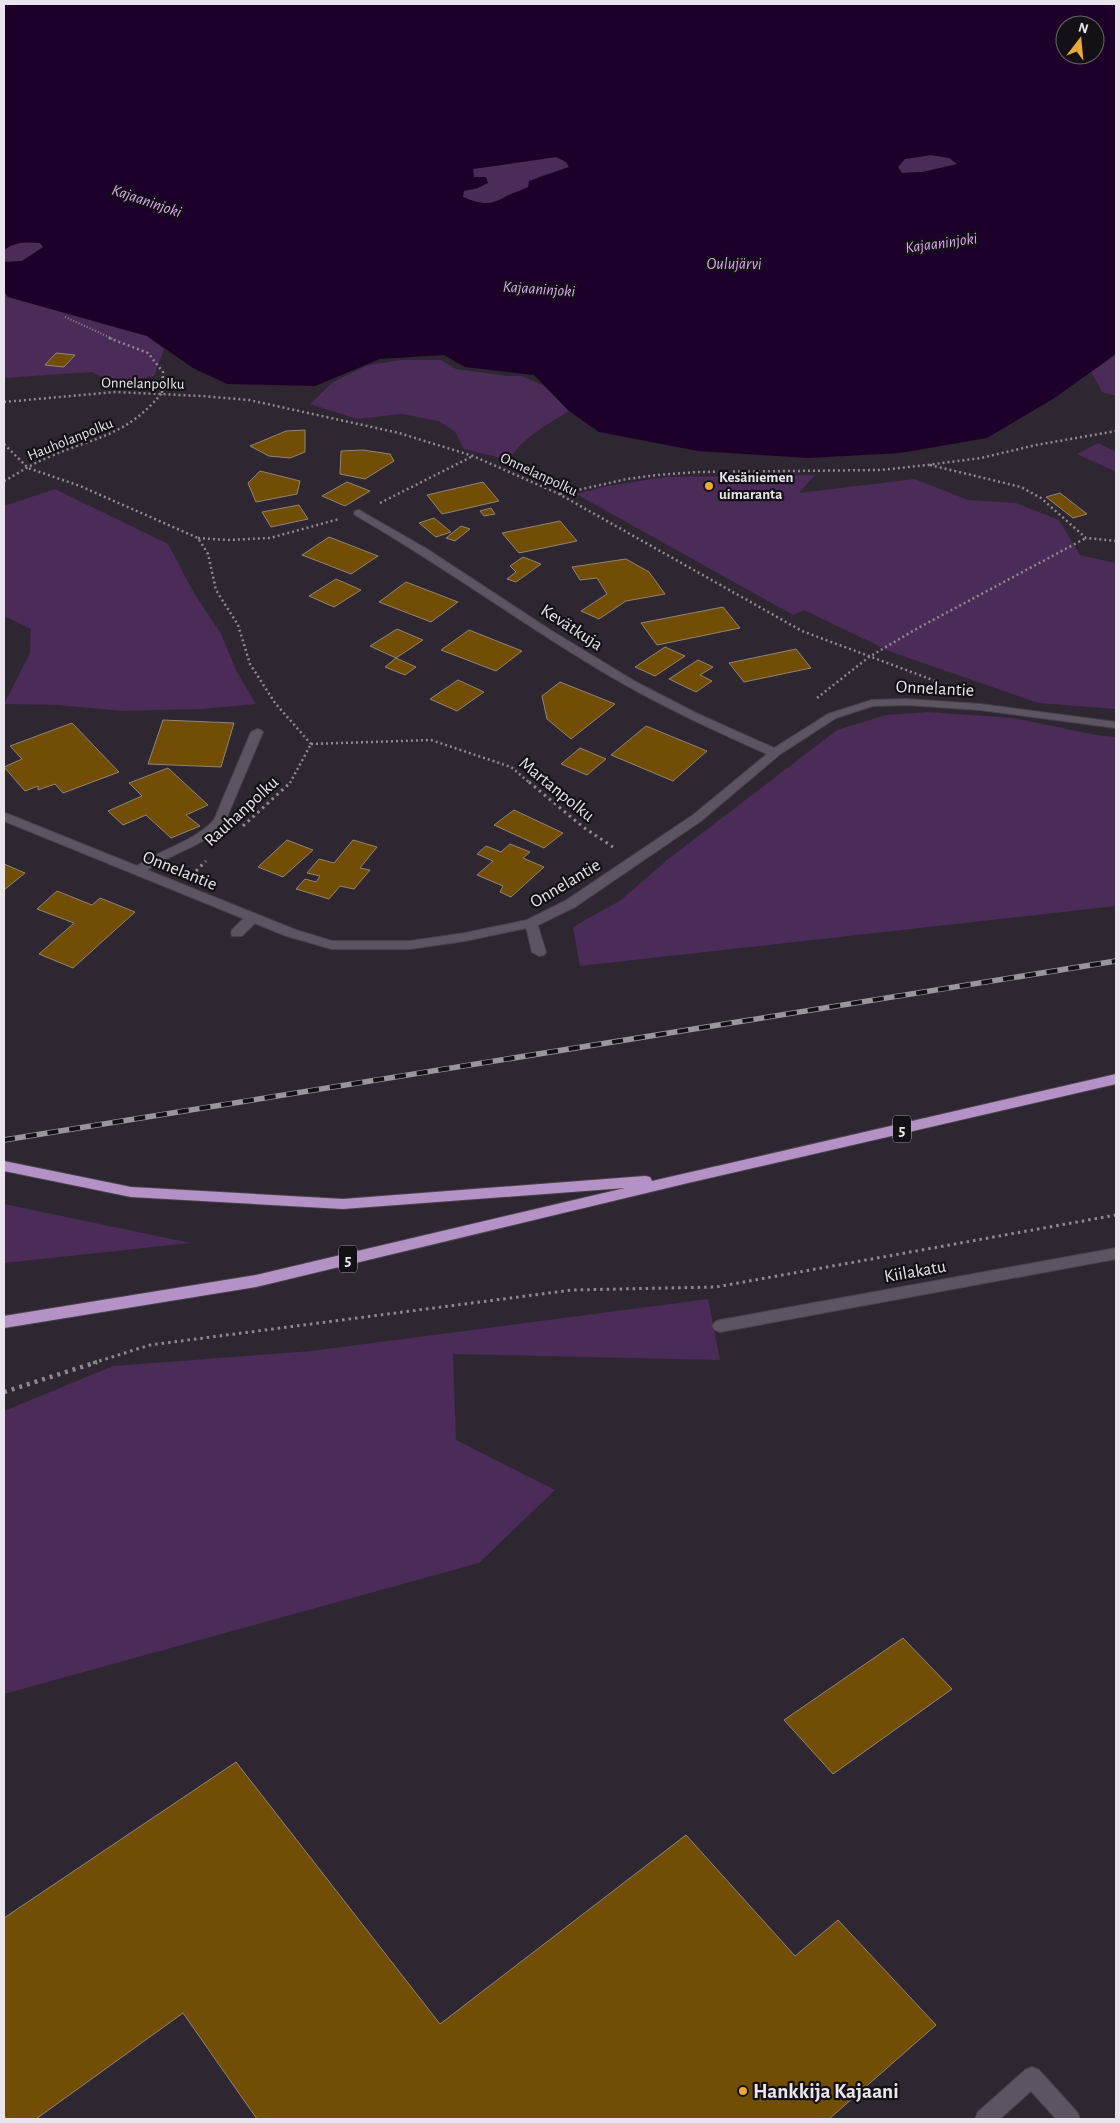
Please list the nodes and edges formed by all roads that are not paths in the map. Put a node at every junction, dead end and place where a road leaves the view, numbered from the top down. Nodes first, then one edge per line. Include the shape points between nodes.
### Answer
1 (359, 513) dead end
2 (1116, 725) edge
3 (257, 732) dead end
4 (775, 753) junction
5 (4, 817) edge
6 (137, 872) junction
7 (253, 918) junction
8 (531, 923) junction
9 (238, 933) dead end
10 (539, 952) dead end
11 (1116, 1079) edge
12 (4, 1166) edge
13 (688, 1178) junction
14 (1116, 1253) edge
15 (4, 1322) edge
16 (720, 1326) dead end
17 (985, 2119) edge
18 (1070, 2119) edge

1 - 4 street, Kevätkuja via 406,539 568,646 651,696
2 - 4 street, Onnelantie via 980,707 872,703 832,716
3 - 6 street via 220,821 210,832 155,859
4 - 8 street, Onnelantie via 697,818 570,904
5 - 6 street, Onnelantie
6 - 7 street, Onnelantie
7 - 8 street, Onnelantie via 332,944 374,946 410,945 466,937
7 - 9 street
8 - 10 street
11 - 13 highway, 5
12 - 13 highway via 131,1192 343,1204
13 - 15 highway, 5 via 256,1281
14 - 16 street, Kiilakatu
17 - 18 street via 1032,2077

